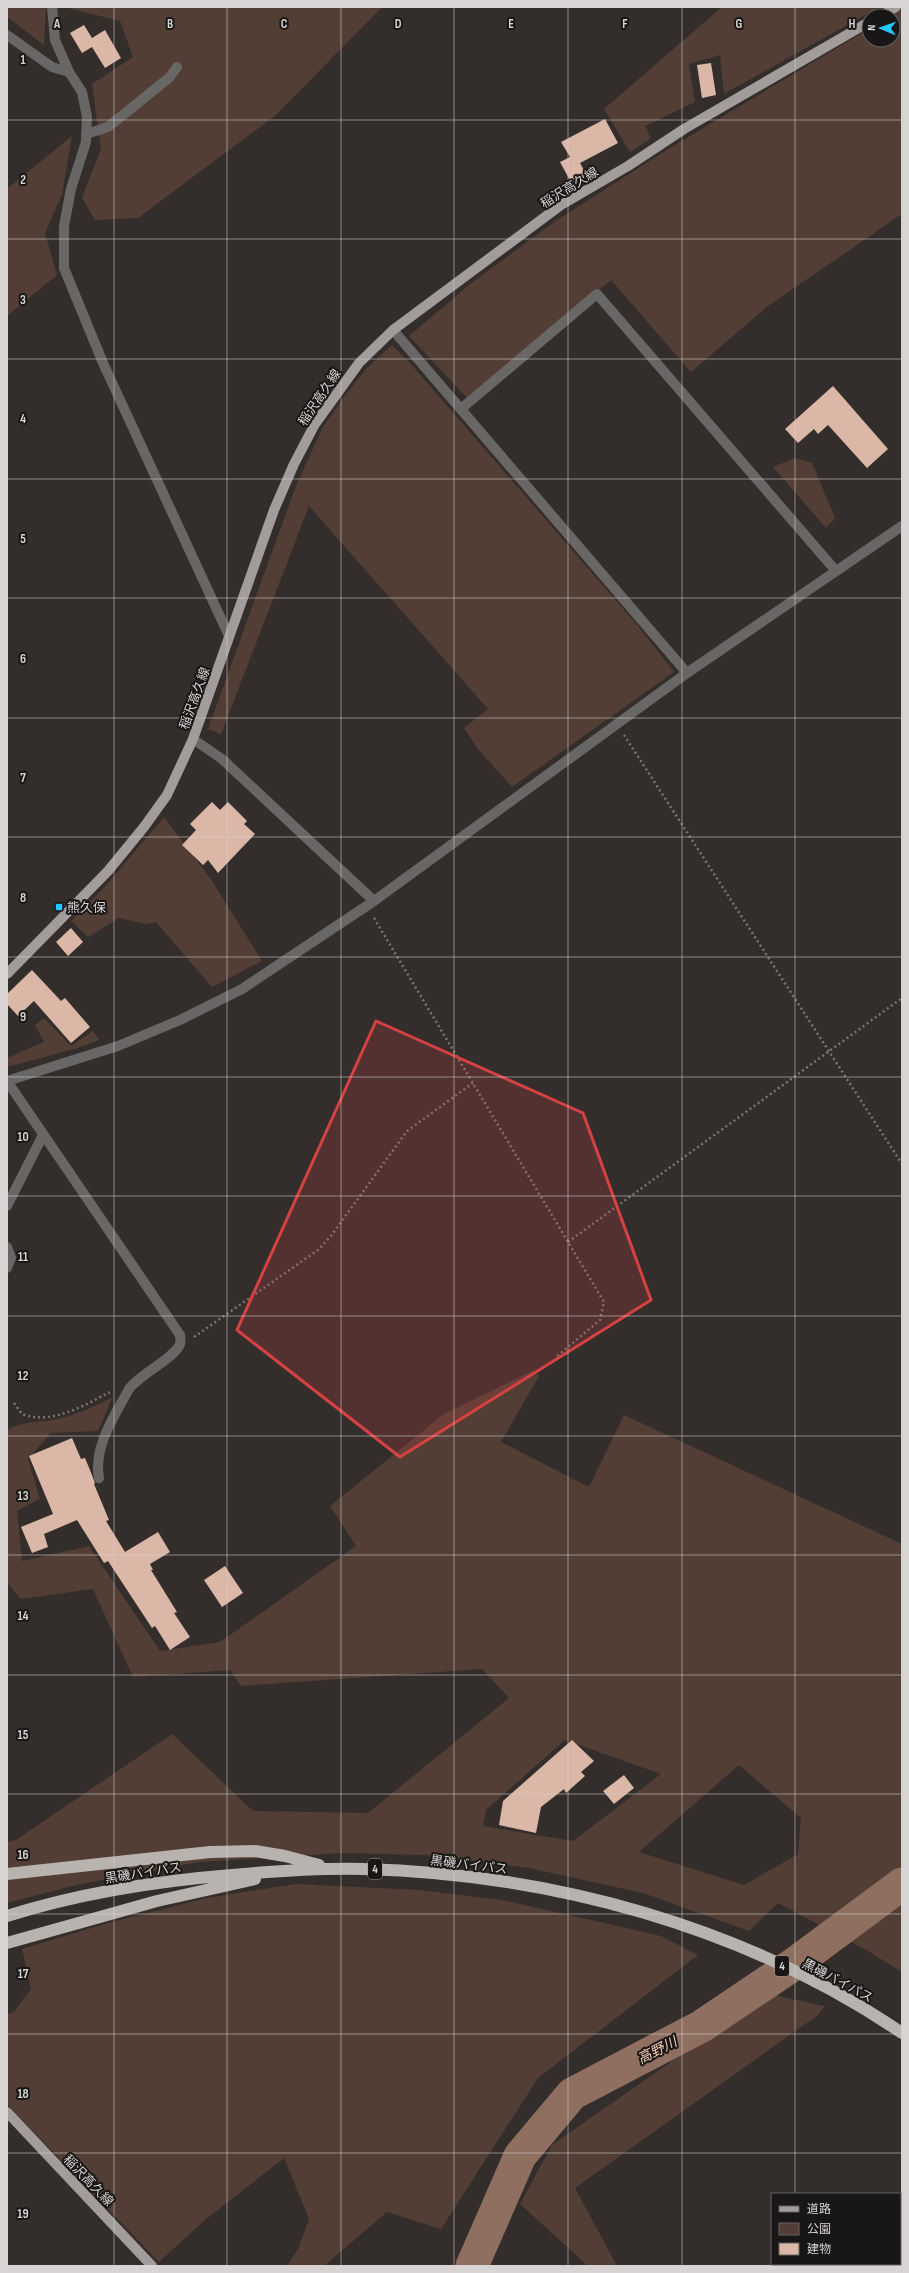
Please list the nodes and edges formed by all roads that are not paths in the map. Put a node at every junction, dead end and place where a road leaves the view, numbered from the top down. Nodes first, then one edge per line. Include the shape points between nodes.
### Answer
1 (52, 7) edge
2 (861, 27) edge
3 (7, 35) edge
4 (177, 67) dead end
5 (69, 72) junction
6 (86, 134) junction
7 (393, 330) junction
8 (462, 408) junction
9 (902, 526) edge
10 (836, 571) junction
11 (230, 636) junction
12 (687, 673) junction
13 (193, 739) junction
14 (371, 903) junction
15 (7, 974) edge
16 (7, 1081) edge
17 (43, 1135) junction
18 (7, 1206) edge
19 (7, 1247) edge
20 (7, 1268) edge
21 (99, 1478) dead end
22 (299, 1869) junction
23 (331, 1869) junction
24 (7, 1874) edge
25 (7, 1916) edge
26 (7, 1943) edge
27 (902, 2033) edge
28 (7, 2112) edge
29 (152, 2266) edge

1 - 5 street via 54,40
2 - 7 main road, 稲沢高久線 via 684,129 628,166 561,205
3 - 5 street via 52,67
4 - 6 street via 170,77 108,126
5 - 6 street via 82,92 87,117
6 - 11 street via 64,226 64,268 103,363
7 - 8 street
7 - 11 main road, 稲沢高久線 via 359,363 315,424 274,510
8 - 10 street via 597,294
8 - 12 street
9 - 10 street
10 - 12 street
11 - 13 main road, 稲沢高久線
12 - 14 street
13 - 14 street via 222,759
13 - 15 main road, 稲沢高久線 via 167,795 144,827 108,871
14 - 16 street via 242,988 180,1020 118,1046
16 - 17 street
17 - 18 street
17 - 21 street via 177,1327 180,1335 180,1344 174,1353 135,1381 120,1406 99,1450
19 - 20 street via 11,1258
22 - 23 highway, 黒磯バイパス / 4
22 - 25 highway, 黒磯バイパス / 4 via 174,1880 43,1905
22 - 26 highway, 4 via 158,1902
23 - 24 highway, 4 via 285,1856 255,1851 210,1852
23 - 27 highway, 黒磯バイパス / 4 via 429,1872 484,1878 645,1913 738,1945 826,1987
28 - 29 main road, 稲沢高久線

